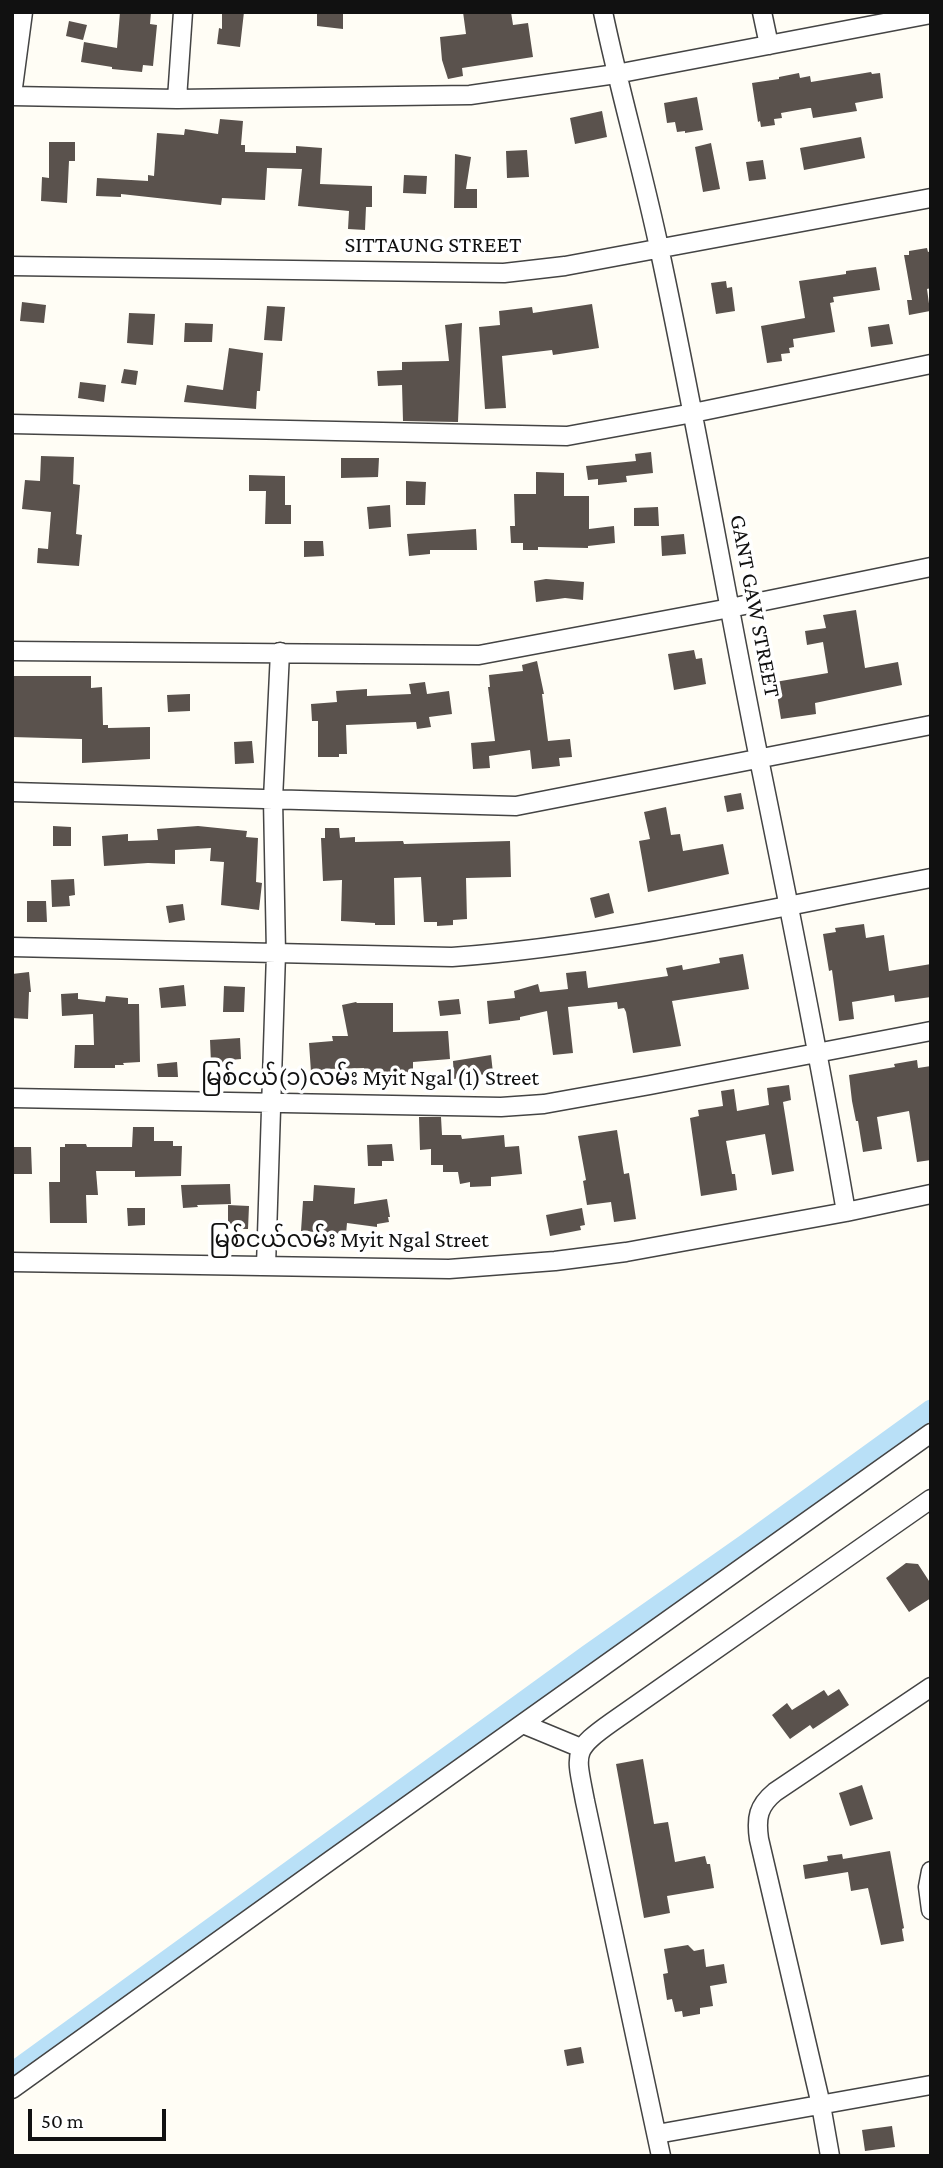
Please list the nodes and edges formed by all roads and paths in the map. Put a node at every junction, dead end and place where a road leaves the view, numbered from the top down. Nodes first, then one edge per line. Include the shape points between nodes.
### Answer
1 (23, 12) edge
2 (183, 12) edge
3 (603, 12) edge
4 (762, 12) edge
5 (921, 14) edge
6 (769, 45) junction
7 (616, 74) junction
8 (12, 96) edge
9 (177, 99) junction
10 (931, 198) edge
11 (659, 248) junction
12 (12, 266) edge
13 (931, 364) edge
14 (693, 413) junction
15 (12, 424) edge
16 (931, 566) edge
17 (730, 608) junction
18 (12, 651) edge
19 (280, 652) junction
20 (931, 725) edge
21 (760, 759) junction
22 (12, 792) edge
23 (273, 799) junction
24 (931, 878) edge
25 (790, 904) junction
26 (12, 947) edge
27 (275, 953) junction
28 (931, 1031) edge
29 (819, 1054) junction
30 (12, 1098) edge
31 (271, 1104) junction
32 (931, 1194) edge
33 (846, 1212) junction
34 (12, 1262) edge
35 (266, 1266) junction
36 (931, 1433) edge
37 (931, 1499) edge
38 (931, 1687) edge
39 (523, 1724) junction
40 (580, 1748) junction
41 (931, 1871) edge
42 (931, 1910) edge
43 (931, 2085) edge
44 (12, 2090) edge
45 (821, 2105) junction
46 (657, 2134) junction
47 (661, 2156) edge
48 (830, 2156) edge

1 - 8 street
2 - 9 street
3 - 7 street, GANT GAW STREET
4 - 6 street
5 - 6 street
6 - 7 street
7 - 9 street via 470,95
7 - 11 street, GANT GAW STREET
8 - 9 street
10 - 11 street, SITTAUNG STREET
11 - 12 street, SITTAUNG STREET via 504,273
11 - 14 street, GANT GAW STREET
13 - 14 street
14 - 15 street via 567,436
14 - 17 street, GANT GAW STREET
16 - 17 street
17 - 19 street via 479,655
17 - 21 street, GANT GAW STREET
18 - 19 street
19 - 23 street
20 - 21 street
21 - 23 street via 516,806
21 - 25 street, GANT GAW STREET
22 - 23 street
23 - 27 street
24 - 25 street
25 - 27 street via 516,952 452,957
25 - 29 street, GANT GAW STREET
26 - 27 street
27 - 31 street
28 - 29 street, မြစ်ငယ်(၁)လမ်း Myit Ngal (1) Street
29 - 31 street, မြစ်ငယ်(၁)လမ်း Myit Ngal (1) Street via 544,1104
29 - 33 street, GANT GAW STREET
30 - 31 street, မြစ်ငယ်(၁)လမ်း Myit Ngal (1) Street
31 - 35 street
32 - 33 street, မြစ်ငယ်လမ်း Myit Ngal Street
33 - 35 street, မြစ်ငယ်လမ်း Myit Ngal Street via 555,1261 449,1269
34 - 35 street, မြစ်ငယ်လမ်း Myit Ngal Street
36 - 39 street
37 - 40 street
38 - 45 street via 766,1799 758,1812 759,1839
39 - 40 street
39 - 44 street
40 - 46 street via 585,1801
41 - 42 street
43 - 45 street
45 - 46 street
45 - 48 street
46 - 47 street

